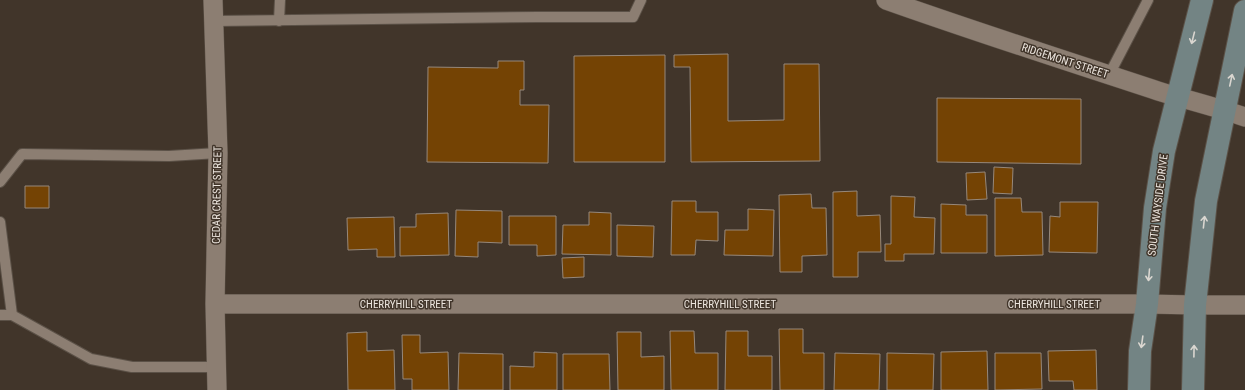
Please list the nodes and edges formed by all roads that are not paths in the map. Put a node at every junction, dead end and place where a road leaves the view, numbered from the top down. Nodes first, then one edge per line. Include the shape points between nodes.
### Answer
1 (213, 0) edge
2 (280, 0) edge
3 (641, 0) edge
4 (886, 0) edge
5 (1148, 0) edge
6 (1200, 1) edge
7 (1245, 11) edge
8 (214, 21) junction
9 (279, 21) junction
10 (1109, 75) junction
11 (1178, 97) junction
12 (1224, 109) junction
13 (1245, 117) edge
14 (218, 153) junction
15 (0, 182) edge
16 (0, 222) edge
17 (214, 304) junction
18 (1147, 304) junction
19 (1195, 305) junction
20 (1245, 305) edge
21 (0, 315) edge
22 (12, 315) junction
23 (217, 367) junction
24 (217, 390) edge
25 (1139, 390) edge
26 (1193, 390) edge

1 - 8 street, CEDAR CREST STREET
2 - 9 lane
3 - 9 lane via 633,17
4 - 10 street, RIDGEMONT STREET via 977,33
5 - 10 lane
6 -> 11 main road, SOUTH WAYSIDE DRIVE
12 -> 7 main road
8 - 9 lane
8 - 14 street, CEDAR CREST STREET
10 - 11 street, RIDGEMONT STREET
11 - 12 street, RIDGEMONT STREET
11 -> 18 main road, SOUTH WAYSIDE DRIVE via 1164,151 1155,208
12 - 13 street, RIDGEMONT STREET
19 -> 12 main road via 1206,201
14 - 15 lane via 169,156 22,154
14 - 17 street, CEDAR CREST STREET
16 - 22 lane
17 - 18 street, CHERRYHILL STREET
17 - 23 street, CEDAR CREST STREET
18 - 19 street, CHERRYHILL STREET
18 -> 25 main road, SOUTH WAYSIDE DRIVE via 1140,351
19 - 20 street, CHERRYHILL STREET
26 -> 19 main road
21 - 22 lane
22 - 23 lane via 91,359 132,367
23 - 24 street, CEDAR CREST STREET

